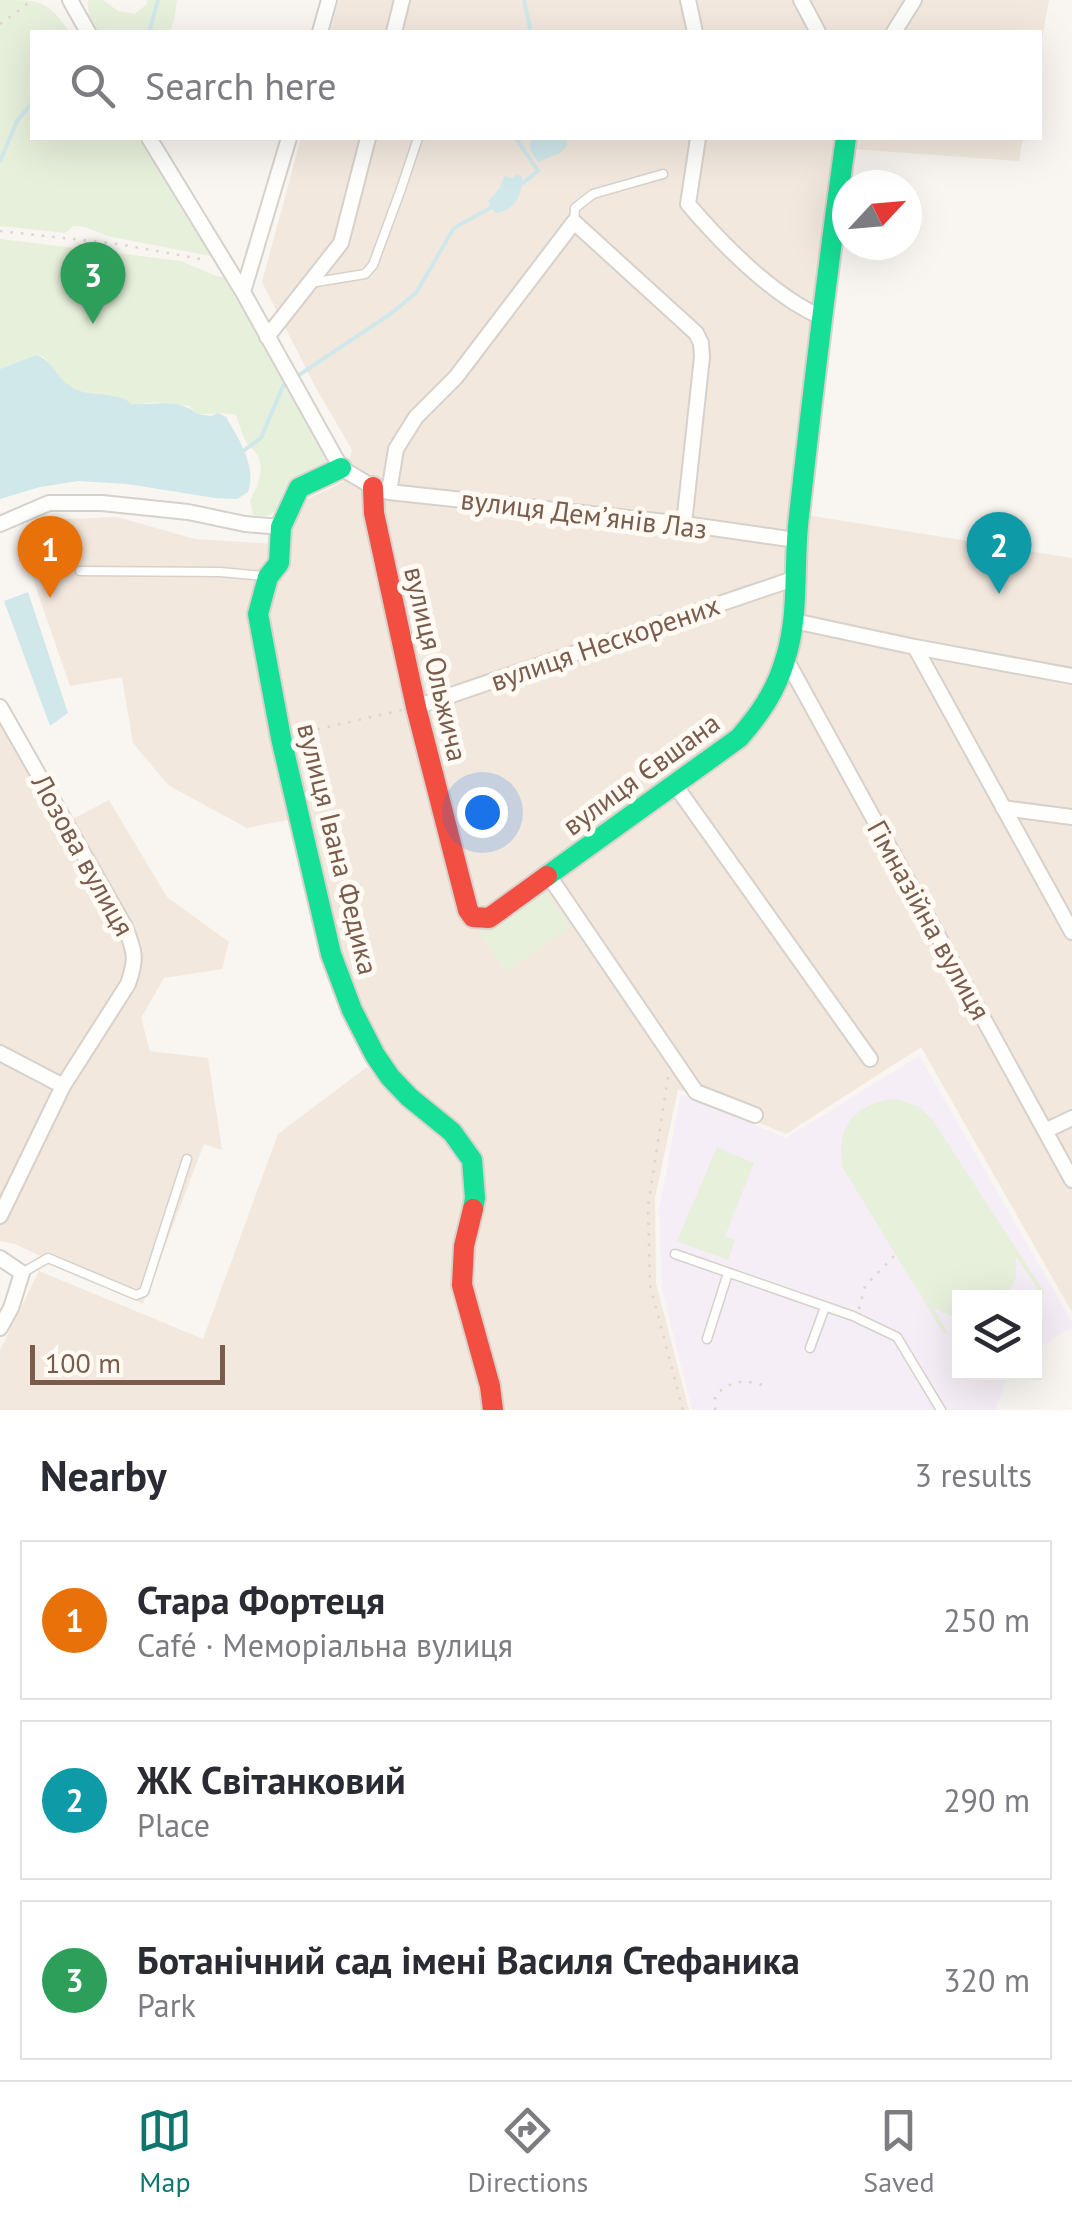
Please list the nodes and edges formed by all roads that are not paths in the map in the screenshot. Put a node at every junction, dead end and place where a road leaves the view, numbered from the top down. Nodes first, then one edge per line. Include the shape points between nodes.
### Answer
1 (70, 0) edge
2 (329, 0) edge
3 (402, 0) edge
4 (688, 0) edge
5 (801, 0) edge
6 (914, 0) edge
7 (87, 30) edge
8 (321, 30) edge
9 (394, 30) edge
10 (695, 30) edge
11 (817, 30) edge
12 (895, 30) edge
13 (150, 140) edge
14 (288, 140) edge
15 (367, 140) edge
16 (417, 140) edge
17 (698, 140) edge
18 (846, 140) edge
19 (663, 174) dead end
20 (574, 222) junction
21 (310, 283) junction
22 (244, 292) junction
23 (821, 317) junction
24 (267, 337) junction
25 (341, 468) junction
26 (381, 490) junction
27 (0, 524) edge
28 (684, 524) junction
29 (281, 527) junction
30 (796, 540) junction
31 (80, 571) dead end
32 (268, 576) junction
33 (794, 579) junction
34 (794, 621) junction
35 (914, 648) junction
36 (786, 659) junction
37 (1072, 676) edge
38 (0, 707) edge
39 (416, 707) junction
40 (675, 785) junction
41 (1004, 808) junction
42 (1072, 817) edge
43 (549, 876) junction
44 (468, 910) joint
45 (1072, 932) edge
46 (0, 1053) edge
47 (870, 1059) dead end
48 (63, 1086) junction
49 (754, 1116) dead end
50 (1072, 1118) edge
51 (1045, 1132) junction
52 (187, 1159) dead end
53 (1072, 1180) edge
54 (0, 1216) edge
55 (675, 1254) dead end
56 (0, 1258) edge
57 (22, 1273) junction
58 (728, 1273) junction
59 (826, 1307) junction
60 (0, 1328) edge
61 (707, 1339) dead end
62 (810, 1348) dead end
63 (493, 1410) edge
64 (942, 1410) edge

1 - 7 street
2 - 8 street
3 - 9 street
4 - 10 street
5 - 11 street
6 - 12 street
13 - 22 street
14 - 22 street
15 - 21 street via 341,243
16 - 21 lane via 373,265 366,274
17 - 23 street via 688,204 723,245 800,308
18 - 23 street, вулиця Євшана
19 - 20 lane via 593,194 575,208
20 - 26 street via 456,377 416,417
20 - 28 street via 701,343
21 - 24 street
22 - 24 street
23 - 30 street, вулиця Євшана
24 - 25 street
25 - 26 street
25 - 29 street, вулиця Івана Федика via 299,488
26 - 28 street, вулиця Демʼянів Лаз
26 - 39 street, вулиця Ольжича via 374,514
27 - 29 street via 48,503 102,502
28 - 30 street, вулиця Демʼянів Лаз
29 - 32 street, вулиця Івана Федика via 280,563
30 - 33 street, вулиця Євшана
31 - 32 lane
32 - 63 street, вулиця Івана Федика via 258,614 330,954 390,1077 452,1132 472,1160 475,1198 462,1285
33 - 34 street, вулиця Євшана
33 - 39 street, вулиця Нескорених
34 - 35 street
34 - 36 street, вулиця Євшана
35 - 37 street
35 - 41 street
36 - 40 street, вулиця Євшана via 760,714
36 - 51 street, Гімназійна вулиця
38 - 48 street, Лозова вулиця via 135,950 128,984
39 - 44 street, вулиця Ольжича
40 - 43 street, вулиця Євшана
40 - 47 street
41 - 42 street
41 - 45 street
43 - 44 street, вулиця Євшана via 489,918
43 - 49 street via 696,1092
46 - 48 street
48 - 54 street, Лозова вулиця
50 - 51 street
51 - 53 street, Гімназійна вулиця
52 - 57 lane via 144,1292 136,1295 48,1258
55 - 58 lane
56 - 57 street
57 - 60 street
58 - 59 lane
58 - 61 lane
59 - 62 lane
59 - 64 lane via 898,1337

